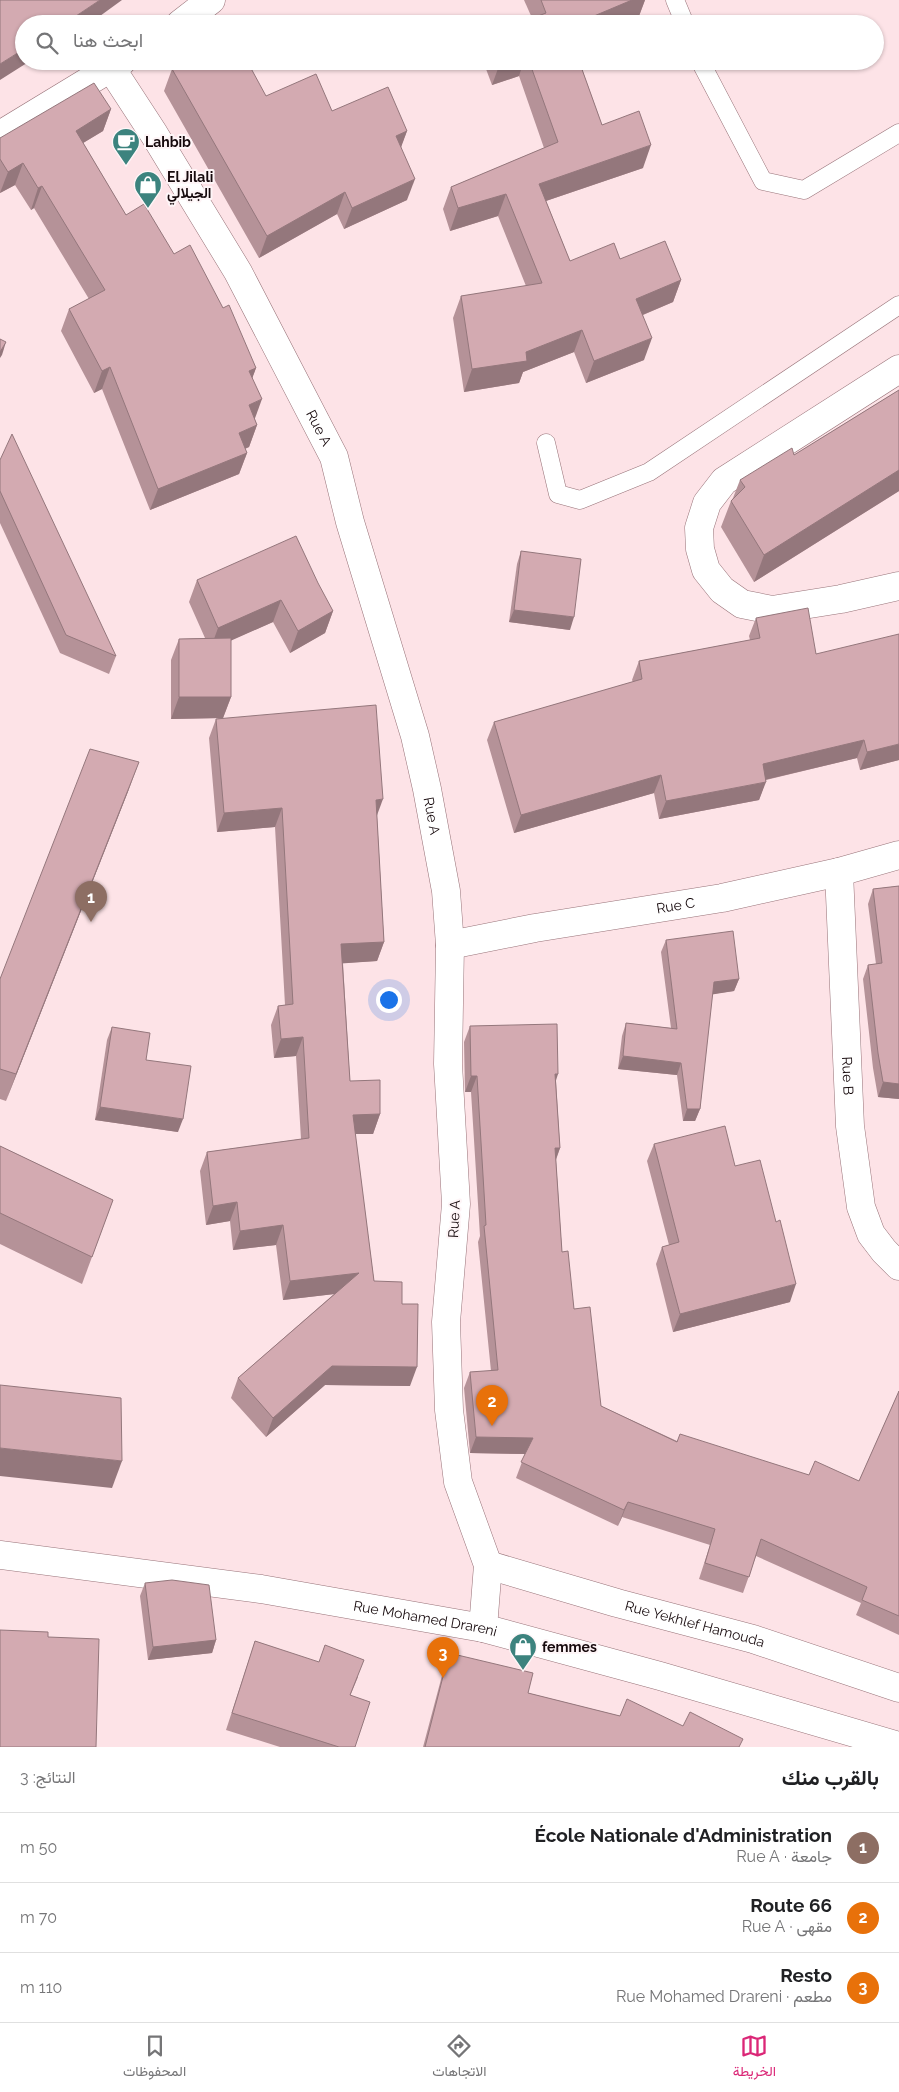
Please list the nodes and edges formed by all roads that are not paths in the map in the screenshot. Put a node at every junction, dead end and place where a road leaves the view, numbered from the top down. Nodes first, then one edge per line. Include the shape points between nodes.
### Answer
1 (211, 0) edge
2 (675, 0) edge
3 (192, 15) edge
4 (681, 15) edge
5 (108, 70) edge
6 (119, 70) edge
7 (705, 70) edge
8 (899, 133) edge
9 (0, 135) edge
10 (899, 304) edge
11 (899, 370) edge
12 (546, 443) dead end
13 (899, 586) edge
14 (899, 855) edge
15 (838, 872) junction
16 (450, 946) junction
17 (899, 1266) edge
18 (0, 1555) edge
19 (488, 1565) junction
20 (483, 1628) junction
21 (899, 1688) edge
22 (899, 1746) edge

1 - 3 street
2 - 4 lane
5 - 9 street
6 - 16 street, Rue A via 238,272 334,457 350,522 415,736 446,891
7 - 8 lane via 763,181 804,190
10 - 12 lane via 649,472 580,500 558,494
11 - 13 street via 724,482 707,503 699,528 706,570 722,590 742,604 772,610 841,600
14 - 15 street, Rue C
15 - 16 street, Rue C via 722,898 535,928
15 - 17 street, Rue B via 850,1126 861,1207 871,1234
16 - 19 street, Rue A via 448,1064 456,1204 446,1322 449,1410 458,1482
18 - 20 street, Rue Mohamed Drareni via 260,1589
19 - 20 street, Rue A
19 - 21 street, Rue Yekhlef Hamouda via 753,1639
20 - 22 street, Rue Mohamed Drareni

